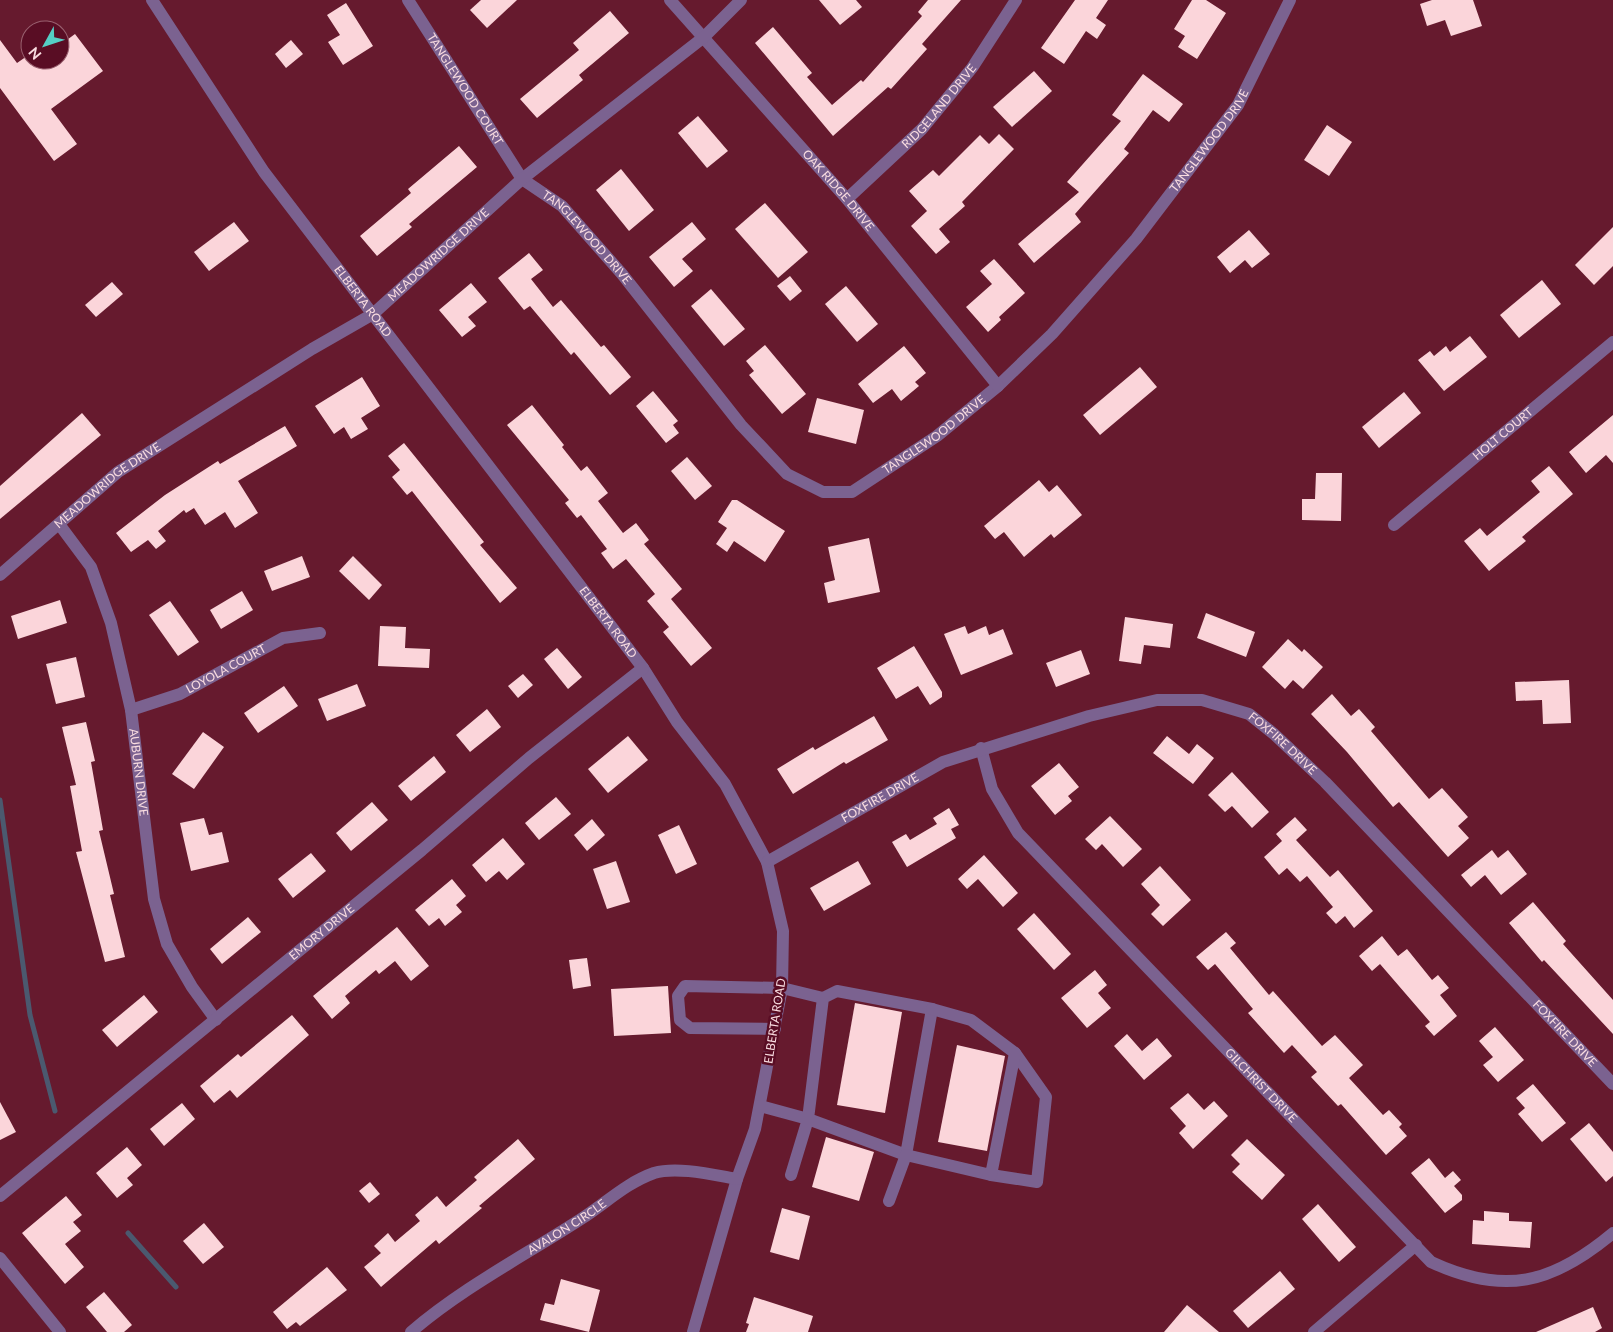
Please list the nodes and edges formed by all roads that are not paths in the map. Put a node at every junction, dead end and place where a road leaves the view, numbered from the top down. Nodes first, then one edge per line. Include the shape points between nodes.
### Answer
1 (152, 0) edge
2 (408, 0) edge
3 (670, 0) edge
4 (741, 0) edge
5 (1016, 0) edge
6 (1290, 0) edge
7 (704, 37) junction
8 (522, 179) junction
9 (847, 199) junction
10 (373, 314) junction
11 (1613, 342) edge
12 (998, 386) junction
13 (59, 524) junction
14 (1394, 525) dead end
15 (0, 575) edge
16 (320, 633) dead end
17 (642, 668) junction
18 (131, 710) junction
19 (981, 748) junction
20 (767, 862) junction
21 (782, 988) junction
22 (823, 998) junction
23 (932, 1008) junction
24 (216, 1020) junction
25 (775, 1029) junction
26 (1015, 1053) junction
27 (1613, 1084) edge
28 (760, 1106) junction
29 (808, 1119) junction
30 (906, 1154) junction
31 (791, 1175) dead end
32 (991, 1175) junction
33 (737, 1179) junction
34 (0, 1196) edge
35 (889, 1201) dead end
36 (1613, 1233) edge
37 (1416, 1245) junction
38 (0, 1258) edge
39 (60, 1332) edge
40 (411, 1332) edge
41 (693, 1332) edge
42 (1314, 1332) edge

1 - 10 street, ELBERTA ROAD via 264,172
2 - 8 street, TANGLEWOOD COURT
3 - 7 street, OAK RIDGE DRIVE
4 - 7 street, MEADOWRIDGE DRIVE
5 - 9 street, RIDGELAND DRIVE via 972,68 922,129
6 - 12 street, TANGLEWOOD DRIVE via 1238,105 1136,239 1052,334
7 - 8 street, MEADOWRIDGE DRIVE
7 - 9 street, OAK RIDGE DRIVE
8 - 10 street, MEADOWRIDGE DRIVE
8 - 12 street, TANGLEWOOD DRIVE via 562,206 622,274 741,425 787,474 823,492 852,492 937,436
9 - 12 street, OAK RIDGE DRIVE
10 - 13 street, MEADOWRIDGE DRIVE via 118,472
10 - 17 street, ELBERTA ROAD
11 - 14 street, HOLT COURT
13 - 15 street, MEADOWRIDGE DRIVE
13 - 18 street, AUBURN DRIVE via 91,567 111,623
16 - 18 street, LOYOLA COURT via 283,638 180,694
17 - 20 street, ELBERTA ROAD via 677,722 725,784
17 - 24 street, EMORY DRIVE via 529,758
18 - 24 street, AUBURN DRIVE via 156,908 167,944
19 - 20 street, FOXFIRE DRIVE via 943,762
19 - 27 street, FOXFIRE DRIVE via 1157,700 1202,700 1249,714 1325,782
19 - 37 street, GILCHRIST DRIVE via 992,789 1018,833
20 - 21 street, ELBERTA ROAD via 783,931
21 - 22 street
21 - 25 street, ELBERTA ROAD
21 - 25 street via 685,986 678,996 680,1020 690,1028
22 - 23 street via 837,991
22 - 29 street
23 - 26 street via 971,1020
23 - 30 street
24 - 34 street, EMORY DRIVE
25 - 28 street, ELBERTA ROAD
26 - 32 street
26 - 32 street via 1046,1097 1038,1182
28 - 29 street
28 - 33 street, ELBERTA ROAD
29 - 30 street
29 - 31 street
30 - 32 street
30 - 35 street
33 - 40 street, AVALON CIRCLE via 691,1171 656,1172 629,1184 584,1218 433,1313
33 - 41 street, ELBERTA ROAD
36 - 37 street, GILCHRIST DRIVE via 1568,1266 1540,1278 1513,1280 1481,1280 1456,1273 1431,1262
37 - 42 street
38 - 39 street

